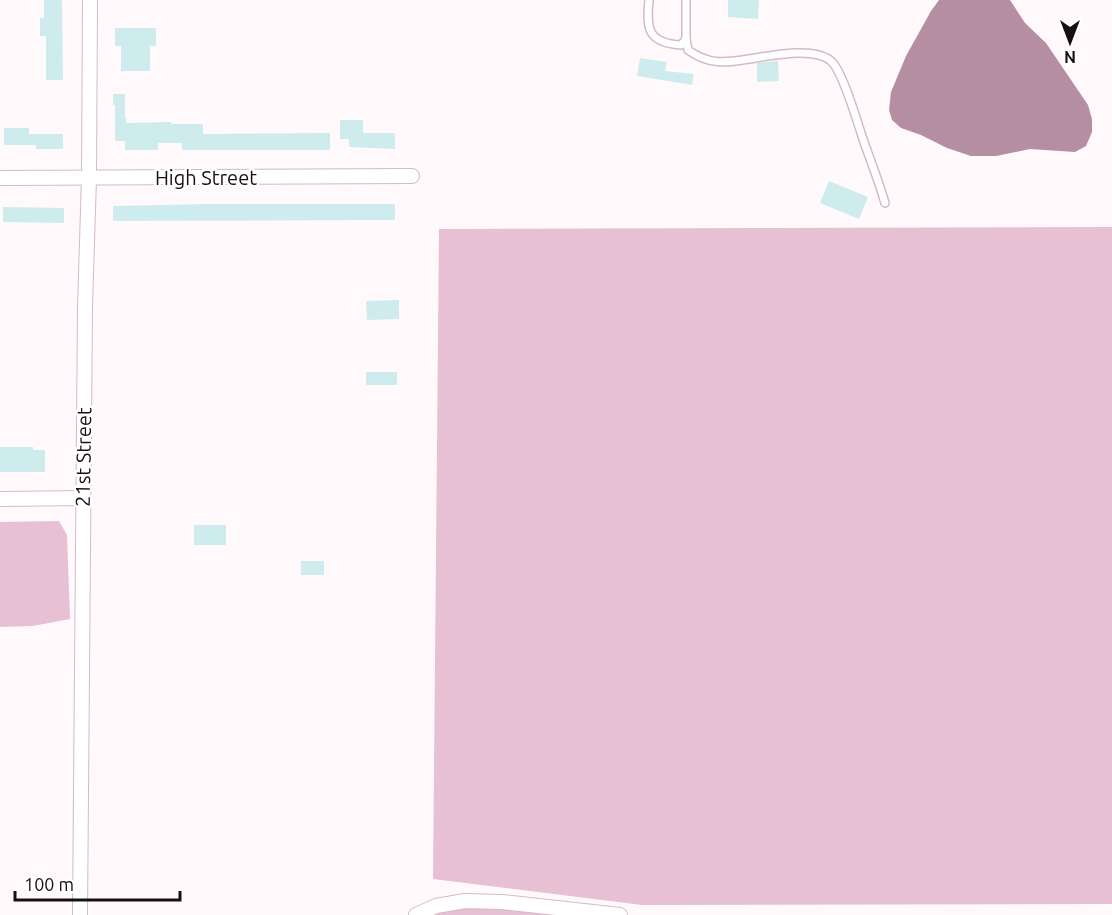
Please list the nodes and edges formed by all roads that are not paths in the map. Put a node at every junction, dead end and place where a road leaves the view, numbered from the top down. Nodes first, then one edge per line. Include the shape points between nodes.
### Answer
1 (90, 0) edge
2 (649, 0) edge
3 (686, 0) edge
4 (686, 39) junction
5 (412, 176) dead end
6 (0, 178) edge
7 (88, 178) junction
8 (885, 203) dead end
9 (83, 498) junction
10 (0, 499) edge
11 (80, 915) edge
12 (417, 915) edge
13 (620, 915) edge

1 - 7 street, 21st Street
2 - 4 lane via 648,26 652,35 667,44 681,45
3 - 4 lane
4 - 8 lane via 688,50 713,62 779,54 812,54 832,62 848,94
5 - 7 street, High Street
6 - 7 street, High Street
7 - 9 street, 21st Street
9 - 10 street
9 - 11 street, 21st Street
12 - 13 street via 435,906 465,901

